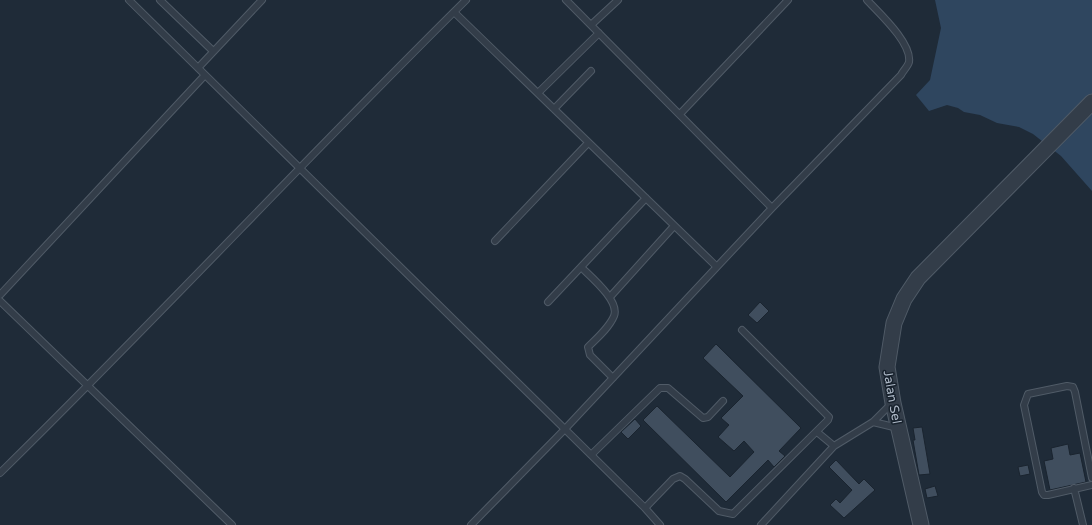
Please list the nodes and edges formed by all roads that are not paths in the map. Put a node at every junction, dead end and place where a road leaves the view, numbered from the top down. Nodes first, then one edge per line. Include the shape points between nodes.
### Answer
1 (129, 0) edge
2 (160, 0) edge
3 (262, 0) edge
4 (466, 0) edge
5 (566, 0) edge
6 (618, 0) edge
7 (788, 0) edge
8 (867, 0) edge
9 (454, 12) junction
10 (591, 26) junction
11 (599, 33) junction
12 (213, 51) junction
13 (198, 68) junction
14 (591, 71) dead end
15 (205, 75) junction
16 (538, 93) junction
17 (1092, 102) edge
18 (554, 108) junction
19 (680, 114) junction
20 (588, 143) junction
21 (298, 168) junction
22 (646, 198) junction
23 (772, 208) junction
24 (674, 226) junction
25 (495, 241) dead end
26 (716, 266) junction
27 (581, 267) junction
28 (0, 295) edge
29 (610, 297) junction
30 (0, 301) edge
31 (548, 302) dead end
32 (742, 330) dead end
33 (613, 378) junction
34 (88, 385) junction
35 (723, 401) dead end
36 (893, 403) junction
37 (873, 422) junction
38 (898, 428) junction
39 (565, 429) junction
40 (817, 432) junction
41 (834, 446) junction
42 (591, 455) junction
43 (0, 473) edge
44 (1092, 478) edge
45 (1092, 484) edge
46 (1074, 488) junction
47 (645, 508) junction
48 (232, 525) edge
49 (471, 525) edge
50 (660, 525) edge
51 (761, 525) edge
52 (921, 525) edge
53 (1083, 525) edge

1 - 13 lane
2 - 12 lane
3 - 12 lane
4 - 9 lane
5 - 10 lane
6 - 10 lane
7 - 19 lane
8 - 23 lane via 909,51 909,63 883,94
9 - 16 lane
9 - 21 lane
10 - 11 lane
11 - 16 lane
11 - 19 lane
12 - 13 lane
13 - 15 lane
14 - 18 lane
15 - 21 lane
15 - 28 lane
16 - 18 lane
17 - 36 street, Jalan Sel via 918,278 904,299 894,323 889,346 887,367
18 - 20 lane
19 - 23 lane
20 - 22 lane
20 - 25 lane
21 - 34 lane
21 - 39 lane
22 - 24 lane
22 - 27 lane
23 - 26 lane
24 - 26 lane
24 - 29 lane
26 - 33 lane
27 - 29 lane
27 - 31 lane
29 - 33 lane via 616,307 614,317 588,347 590,355
30 - 34 lane
32 - 40 lane via 829,417
33 - 39 lane
34 - 43 lane
34 - 48 lane
35 - 42 lane via 708,417 703,418 668,388 660,388
36 - 37 lane
36 - 38 street, Jalan Sel
37 - 38 lane
37 - 41 lane
38 - 52 street, Jalan Sel
39 - 42 lane
39 - 49 lane
40 - 41 lane
40 - 47 lane via 732,514 719,511 680,476 673,479
41 - 51 lane
42 - 47 lane
44 - 46 lane via 1074,389 1067,386 1028,394 1024,404 1040,489 1046,495
45 - 46 lane
46 - 53 lane
47 - 50 lane

